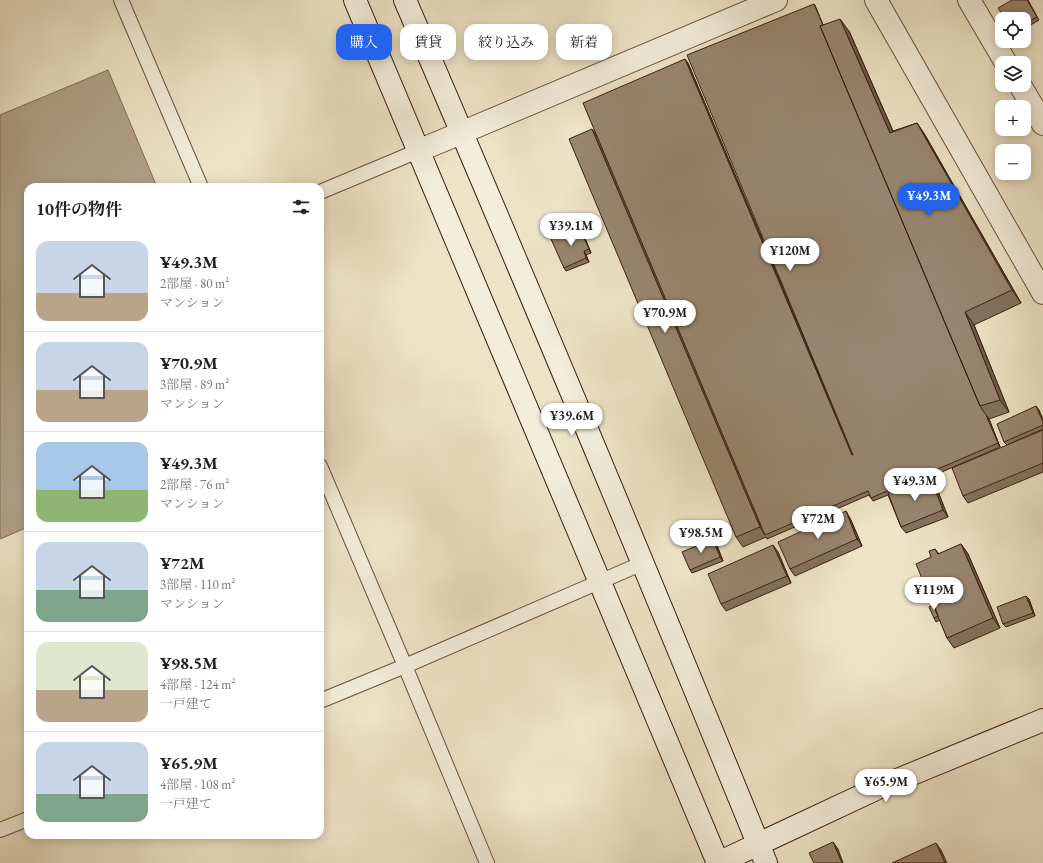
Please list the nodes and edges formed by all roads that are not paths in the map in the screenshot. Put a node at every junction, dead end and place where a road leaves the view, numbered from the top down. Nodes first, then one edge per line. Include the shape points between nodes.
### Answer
1 (121, 0) edge
2 (355, 0) edge
3 (405, 0) edge
4 (776, 0) edge
5 (876, 0) edge
6 (969, 0) edge
7 (1002, 56) edge
8 (1024, 92) edge
9 (1041, 119) edge
10 (462, 133) junction
11 (418, 151) junction
12 (199, 183) edge
13 (324, 190) edge
14 (1043, 293) edge
15 (324, 475) edge
16 (643, 563) junction
17 (599, 582) junction
18 (405, 666) junction
19 (324, 699) edge
20 (1043, 720) edge
21 (24, 821) edge
22 (0, 830) edge
23 (762, 853) edge
24 (487, 863) edge
25 (718, 863) edge

1 - 12 lane
2 - 11 street
3 - 10 street
4 - 10 street
5 - 14 street
6 - 7 street
8 - 9 street
10 - 11 street
10 - 16 street
11 - 13 lane
11 - 17 street
15 - 18 lane
16 - 17 lane
16 - 23 street
17 - 18 lane
17 - 25 street
18 - 19 lane
18 - 24 lane
20 - 23 street via 878,788
21 - 22 lane
23 - 25 street

